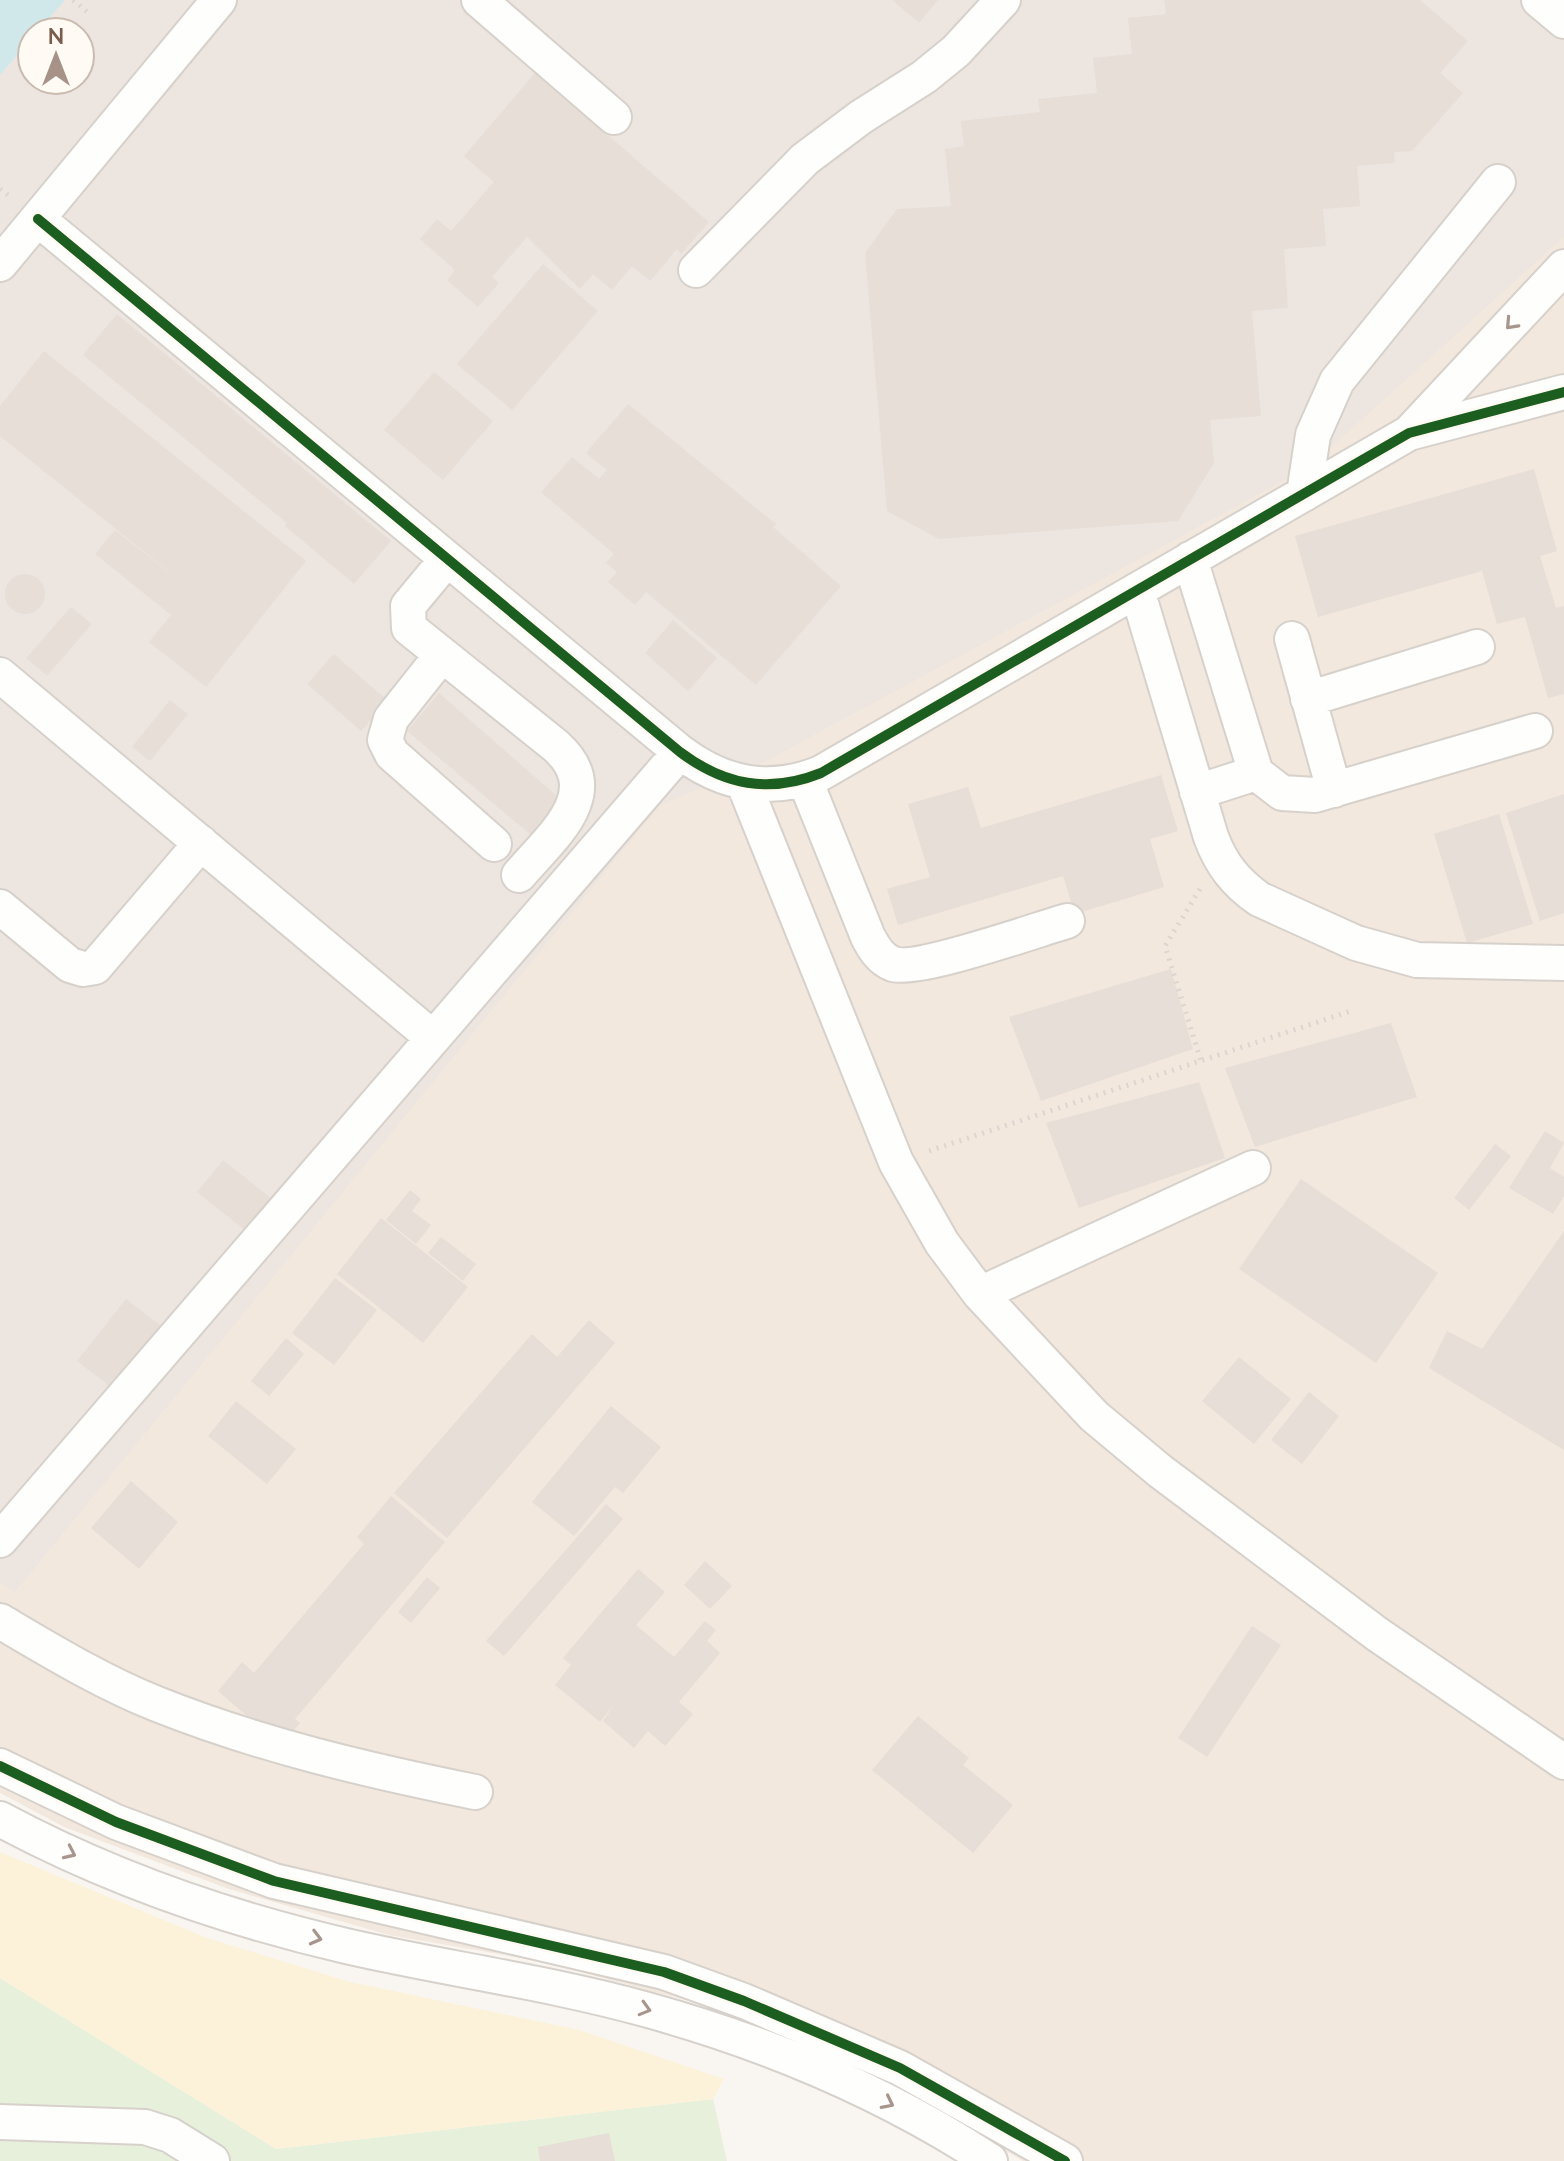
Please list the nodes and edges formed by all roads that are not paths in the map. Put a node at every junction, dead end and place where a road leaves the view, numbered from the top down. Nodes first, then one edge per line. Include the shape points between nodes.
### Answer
1 (219, 0) edge
2 (479, 0) edge
3 (1003, 0) edge
4 (1539, 0) edge
5 (1564, 21) edge
6 (614, 117) dead end
7 (1498, 182) dead end
8 (38, 219) junction
9 (0, 264) edge
10 (1564, 267) edge
11 (696, 270) dead end
12 (1564, 392) edge
13 (1409, 433) junction
14 (1304, 494) junction
15 (447, 559) junction
16 (1190, 559) junction
17 (1137, 590) junction
18 (1292, 639) dead end
19 (1477, 647) dead end
20 (441, 656) junction
21 (0, 675) edge
22 (1308, 699) junction
23 (1535, 731) dead end
24 (680, 752) junction
25 (1256, 773) junction
26 (805, 780) junction
27 (744, 784) junction
28 (1334, 790) junction
29 (1197, 792) junction
30 (201, 843) junction
31 (494, 844) dead end
32 (519, 875) dead end
33 (0, 907) edge
34 (1067, 921) dead end
35 (1564, 963) edge
36 (433, 1038) junction
37 (1253, 1168) dead end
38 (980, 1294) junction
39 (0, 1540) edge
40 (0, 1621) edge
41 (1564, 1762) edge
42 (0, 1766) edge
43 (475, 1792) dead end
44 (0, 1819) edge
45 (0, 2122) edge
46 (212, 2161) edge
47 (990, 2161) edge
48 (1065, 2161) edge

1 - 8 street
2 - 6 street
3 - 11 street via 924,77 805,159
4 - 5 street
7 - 14 street via 1337,381 1313,435
8 - 9 street
8 - 15 street
10 -> 13 street
12 - 13 street
13 - 14 street
14 - 16 street
15 - 20 street via 414,597 406,617 415,637
15 - 24 street
16 - 17 street
16 - 25 street
17 - 26 street
17 - 29 street
18 - 22 street
19 - 22 street
20 - 31 street via 391,719 385,740 392,754
20 - 32 street via 556,746 577,778 575,804
21 - 30 street
22 - 28 street
23 - 28 street
24 - 27 street via 721,778
24 - 36 street
25 - 28 street via 1267,785 1298,797
25 - 29 street
26 - 27 street
26 - 34 street via 868,937 883,959 895,965 920,963
27 - 38 street via 896,1162 942,1243
29 - 35 street via 1218,856 1259,899 1386,953 1448,963
30 - 33 street via 95,967 70,965
30 - 36 street
36 - 39 street
37 - 38 street
38 - 41 street via 1094,1416 1160,1471 1377,1634
40 - 43 street via 93,1674 207,1722 351,1767
42 - 48 street via 116,1822 274,1881 637,1965 744,2001 900,2068
44 -> 47 street via 98,1866 263,1925 570,1990 729,2036 881,2100
45 - 46 street via 145,2127 170,2135

